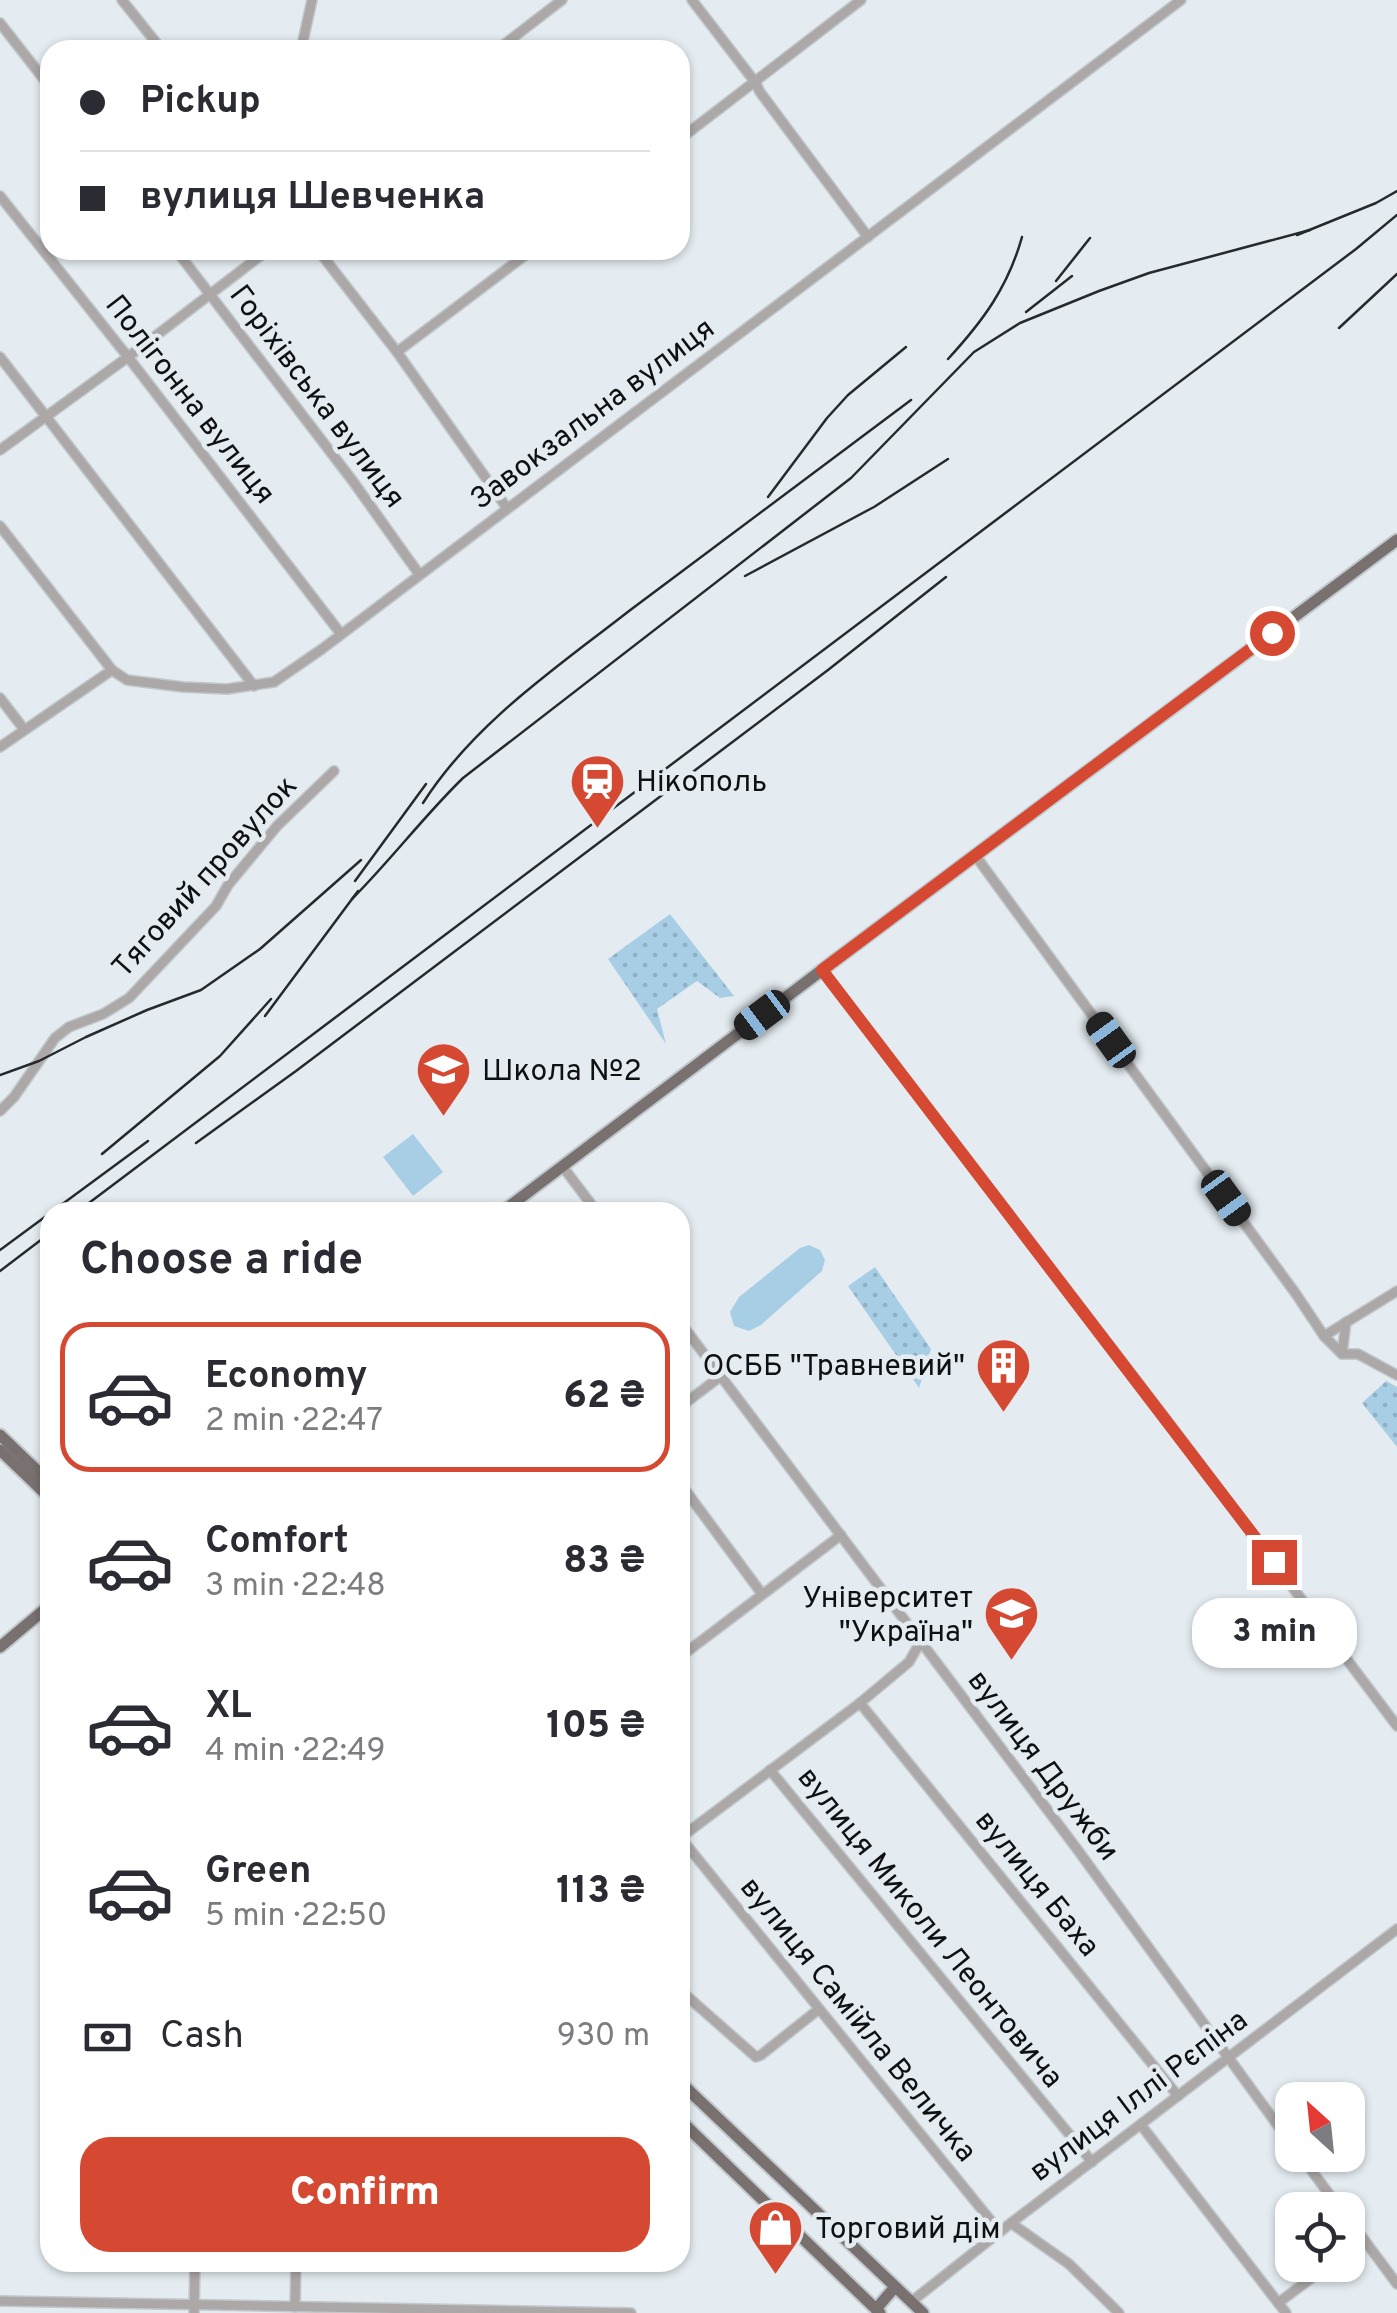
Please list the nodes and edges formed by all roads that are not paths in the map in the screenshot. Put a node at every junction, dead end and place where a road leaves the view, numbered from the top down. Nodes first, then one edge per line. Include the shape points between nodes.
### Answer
1 (122, 0) edge
2 (562, 0) edge
3 (692, 0) edge
4 (861, 0) edge
5 (1181, 0) edge
6 (310, 1) edge
7 (0, 22) edge
8 (154, 40) edge
9 (303, 40) edge
10 (511, 40) edge
11 (40, 74) edge
12 (755, 82) junction
13 (690, 131) edge
14 (0, 196) edge
15 (868, 237) junction
16 (40, 246) edge
17 (51, 260) edge
18 (184, 260) edge
19 (255, 260) edge
20 (326, 260) edge
21 (519, 260) edge
22 (210, 294) junction
23 (397, 352) junction
24 (0, 357) edge
25 (128, 357) junction
26 (46, 416) junction
27 (0, 450) edge
28 (507, 508) junction
29 (0, 526) edge
30 (1397, 540) edge
31 (420, 574) junction
32 (341, 634) junction
33 (112, 670) junction
34 (254, 686) junction
35 (0, 698) edge
36 (23, 728) junction
37 (0, 746) edge
38 (334, 770) dead end
39 (976, 854) junction
40 (822, 970) junction
41 (0, 1110) edge
42 (563, 1166) junction
43 (515, 1202) edge
44 (590, 1202) edge
45 (1397, 1291) edge
46 (1346, 1322) junction
47 (690, 1335) edge
48 (1324, 1336) junction
49 (1342, 1354) junction
50 (1397, 1375) edge
51 (721, 1376) junction
52 (690, 1400) edge
53 (0, 1435) edge
54 (0, 1450) edge
55 (40, 1473) edge
56 (40, 1488) edge
57 (690, 1497) edge
58 (841, 1536) junction
59 (762, 1594) junction
60 (40, 1613) edge
61 (921, 1642) junction
62 (0, 1647) edge
63 (690, 1648) edge
64 (860, 1703) junction
65 (1397, 1726) edge
66 (770, 1770) junction
67 (690, 1830) edge
68 (690, 1850) edge
69 (1397, 1929) edge
70 (690, 1999) edge
71 (819, 2010) junction
72 (1228, 2058) junction
73 (690, 2091) edge
74 (1178, 2096) junction
75 (1275, 2121) edge
76 (1141, 2124) junction
77 (690, 2130) edge
78 (1092, 2162) junction
79 (1011, 2223) junction
80 (1000, 2232) junction
81 (1365, 2243) edge
82 (195, 2272) edge
83 (296, 2272) edge
84 (1306, 2282) edge
85 (1397, 2284) edge
86 (896, 2287) junction
87 (0, 2301) edge
88 (911, 2302) junction
89 (1278, 2303) junction
90 (295, 2307) junction
91 (64, 2308) edge
92 (194, 2308) edge
93 (878, 2311) edge
94 (631, 2313) edge
95 (923, 2313) edge
96 (1119, 2313) edge
97 (1286, 2313) edge

1 - 8 street
2 - 10 street
3 - 12 street
4 - 12 street
5 - 15 street, Завокзальна вулиця
6 - 9 street
7 - 11 street
12 - 13 street
12 - 15 street
14 - 16 street, Полігонна вулиця
15 - 28 street, Завокзальна вулиця
17 - 25 street, Полігонна вулиця
18 - 22 street, Горіхівська вулиця
19 - 22 street
20 - 23 street
21 - 23 street
22 - 25 street
22 - 31 street, Горіхівська вулиця
23 - 28 street
24 - 26 street
25 - 26 street
25 - 32 street, Полігонна вулиця
26 - 27 street
26 - 34 street
28 - 31 street, Завокзальна вулиця
29 - 33 street
30 - 39 main road
31 - 32 street, Завокзальна вулиця
32 - 34 street, Завокзальна вулиця via 274,682
33 - 34 street, Завокзальна вулиця via 127,680 183,688
33 - 36 street
35 - 36 street
36 - 37 street
38 - 41 street, Тяговий провулок via 130,998 55,1038
39 - 40 main road
39 - 48 street
40 - 42 main road
40 - 65 street
42 - 43 main road
42 - 44 street
45 - 46 street
46 - 48 street
46 - 49 street
47 - 51 street, вулиця Дружби
48 - 49 street
49 - 50 street via 1358,1354
51 - 52 street
51 - 58 street, вулиця Дружби
53 - 55 main road
54 - 56 main road
57 - 59 street
58 - 59 street
58 - 61 street, вулиця Дружби
59 - 63 street
60 - 62 main road
61 - 64 street via 909,1662
61 - 72 street, вулиця Дружби
64 - 66 street
64 - 74 street, вулиця Баха
66 - 67 street
66 - 78 street, вулиця Миколи Леонтовича
68 - 71 street, вулиця Самійла Величка
69 - 72 street, вулиця Іллі Рєпіна
70 - 71 street via 756,2057
71 - 80 street, вулиця Самійла Величка
72 - 74 street, вулиця Іллі Рєпіна
72 - 75 street, вулиця Дружби
73 - 86 main road
74 - 76 street, вулиця Іллі Рєпіна
76 - 78 street, вулиця Іллі Рєпіна
76 - 89 street
77 - 93 main road
78 - 79 street, вулиця Іллі Рєпіна
79 - 80 street, вулиця Іллі Рєпіна
79 - 96 street via 1069,2264
80 - 88 street, вулиця Іллі Рєпіна
81 - 85 street
82 - 92 street
83 - 90 street
84 - 89 street
86 - 88 main road
86 - 93 main road
87 - 91 street
88 - 95 main road
89 - 97 street
90 - 92 street
90 - 94 street
91 - 92 street

